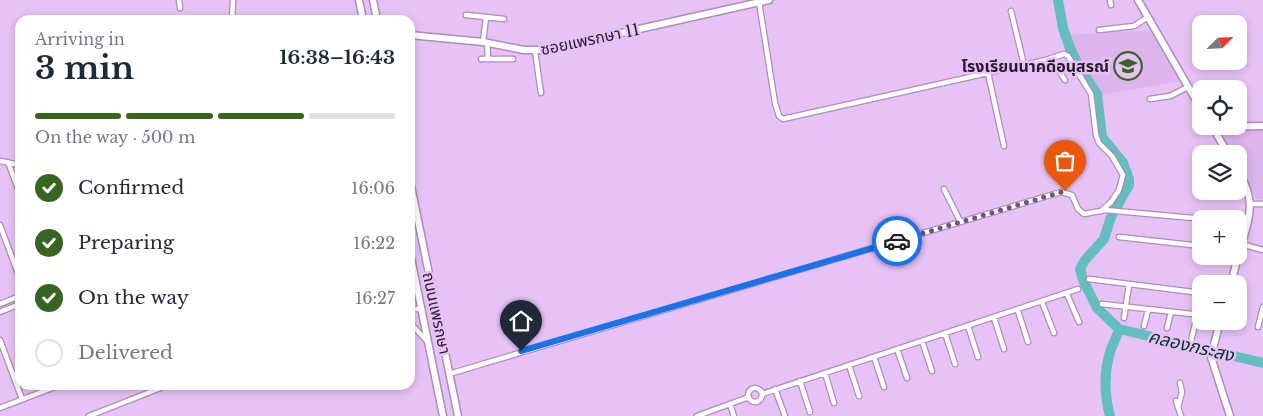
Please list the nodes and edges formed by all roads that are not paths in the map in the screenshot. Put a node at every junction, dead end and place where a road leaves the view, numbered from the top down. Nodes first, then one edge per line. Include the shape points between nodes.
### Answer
1 (179, 0) edge
2 (233, 0) edge
3 (359, 0) edge
4 (373, 0) edge
5 (769, 0) edge
6 (1138, 0) edge
7 (759, 2) junction
8 (180, 8) dead end
9 (1011, 12) dead end
10 (232, 15) edge
11 (362, 15) edge
12 (376, 15) edge
13 (466, 15) dead end
14 (486, 17) junction
15 (1148, 17) junction
16 (504, 19) dead end
17 (1099, 30) dead end
18 (415, 35) edge
19 (485, 42) junction
20 (535, 51) junction
21 (481, 59) dead end
22 (488, 59) junction
23 (513, 59) dead end
24 (1046, 60) junction
25 (1024, 65) junction
26 (988, 73) junction
27 (1065, 80) dead end
28 (1188, 87) junction
29 (541, 93) dead end
30 (1192, 94) edge
31 (1150, 99) dead end
32 (1247, 126) edge
33 (1263, 126) edge
34 (1004, 146) dead end
35 (0, 161) edge
36 (8, 162) junction
37 (15, 164) edge
38 (15, 181) edge
39 (1247, 188) edge
40 (944, 189) dead end
41 (1251, 204) junction
42 (1263, 204) edge
43 (415, 206) edge
44 (1103, 210) junction
45 (1192, 218) edge
46 (960, 221) junction
47 (1247, 222) edge
48 (0, 225) edge
49 (1119, 237) dead end
50 (1192, 245) edge
51 (1247, 246) edge
52 (1263, 250) edge
53 (15, 266) edge
54 (1089, 279) dead end
55 (415, 280) edge
56 (1129, 285) junction
57 (1078, 289) dead end
58 (1192, 292) edge
59 (1067, 294) junction
60 (15, 298) edge
61 (1042, 302) junction
62 (0, 304) edge
63 (1102, 304) dead end
64 (15, 307) edge
65 (1263, 307) edge
66 (1126, 308) junction
67 (415, 309) edge
68 (421, 309) junction
69 (0, 310) edge
70 (1148, 310) junction
71 (1018, 311) junction
72 (1171, 312) junction
73 (1192, 314) edge
74 (994, 318) junction
75 (1124, 318) dead end
76 (1079, 322) dead end
77 (968, 326) junction
78 (1144, 326) dead end
79 (1258, 327) dead end
80 (415, 328) edge
81 (1168, 328) dead end
82 (1194, 330) edge
83 (1218, 330) edge
84 (1054, 333) dead end
85 (945, 334) junction
86 (0, 340) edge
87 (922, 341) junction
88 (1191, 341) dead end
89 (428, 342) junction
90 (1028, 342) dead end
91 (898, 349) junction
92 (1004, 349) dead end
93 (874, 357) junction
94 (978, 357) dead end
95 (955, 364) dead end
96 (849, 365) junction
97 (932, 371) dead end
98 (825, 373) junction
99 (449, 374) junction
100 (907, 378) dead end
101 (15, 381) edge
102 (800, 381) junction
103 (1180, 383) dead end
104 (884, 387) dead end
105 (775, 389) junction
106 (18, 390) edge
107 (44, 390) edge
108 (155, 390) edge
109 (762, 394) junction
110 (859, 396) dead end
111 (749, 397) junction
112 (22, 400) junction
113 (1176, 401) dead end
114 (834, 403) dead end
115 (730, 404) junction
116 (0, 408) edge
117 (1178, 408) junction
118 (810, 412) dead end
119 (707, 414) edge
120 (89, 416) edge
121 (443, 416) edge
122 (458, 416) edge
123 (697, 416) edge
124 (734, 416) edge
125 (784, 416) edge
126 (1181, 416) edge
127 (1230, 416) edge

1 - 8 street
2 - 10 street
3 - 11 street
4 - 12 street
5 - 7 street, ซอยแพรกษา 11
6 - 15 street
7 - 20 street, ซอยแพรกษา 11
7 - 26 street via 780,118
9 - 25 street
13 - 14 street
14 - 16 street
14 - 19 street
15 - 17 street via 1134,26
15 - 28 street
18 - 19 street, ซอยแพรกษา 11
19 - 20 street, ซอยแพรกษา 11
19 - 22 street
20 - 29 street
21 - 22 street
22 - 23 street
24 - 25 street
24 - 27 street via 1054,64
24 - 44 street via 1064,54 1068,56 1091,94 1099,143 1111,154 1122,172 1119,190
25 - 26 street
26 - 34 street
28 - 30 street
28 - 31 street via 1170,96
32 - 33 street
35 - 36 street
36 - 37 street
36 - 38 street
39 - 41 street
40 - 46 street
41 - 42 street
41 - 47 street
43 - 99 street, ถนนแพรกษา
44 - 45 street
44 - 46 street via 1084,214 1072,195 1065,191
46 - 99 street
48 - 53 street
49 - 50 street
51 - 52 street
54 - 56 street
55 - 68 street, ถนนแพรกษา
56 - 58 street
56 - 66 street
57 - 59 street
59 - 61 street
59 - 76 street
60 - 62 street
61 - 71 street
61 - 84 street
63 - 66 street
64 - 69 street
65 - 79 street
66 - 70 street
66 - 75 street
67 - 68 street
68 - 89 street, ถนนแพรกษา
70 - 72 street
70 - 78 street
71 - 74 street
71 - 90 street
72 - 73 street
72 - 81 street
74 - 77 street
74 - 92 street
77 - 85 street
77 - 94 street
80 - 89 street
82 - 88 street
83 - 127 street via 1211,357
85 - 87 street
85 - 95 street
86 - 101 street
87 - 91 street
87 - 97 street
89 - 121 street, ถนนแพรกษา
91 - 93 street
91 - 100 street
93 - 96 street
93 - 104 street
96 - 98 street
96 - 110 street
98 - 102 street
98 - 114 street
99 - 122 street, ถนนแพรกษา
102 - 105 street
102 - 118 street
103 - 117 street via 1182,392
105 - 109 street
105 - 125 street
106 - 112 street
107 - 112 street
108 - 120 street
109 - 111 street via 758,401
109 - 111 street via 752,389
111 - 115 street
112 - 116 street
113 - 117 street
115 - 119 street
115 - 124 street
117 - 126 street
119 - 123 street

